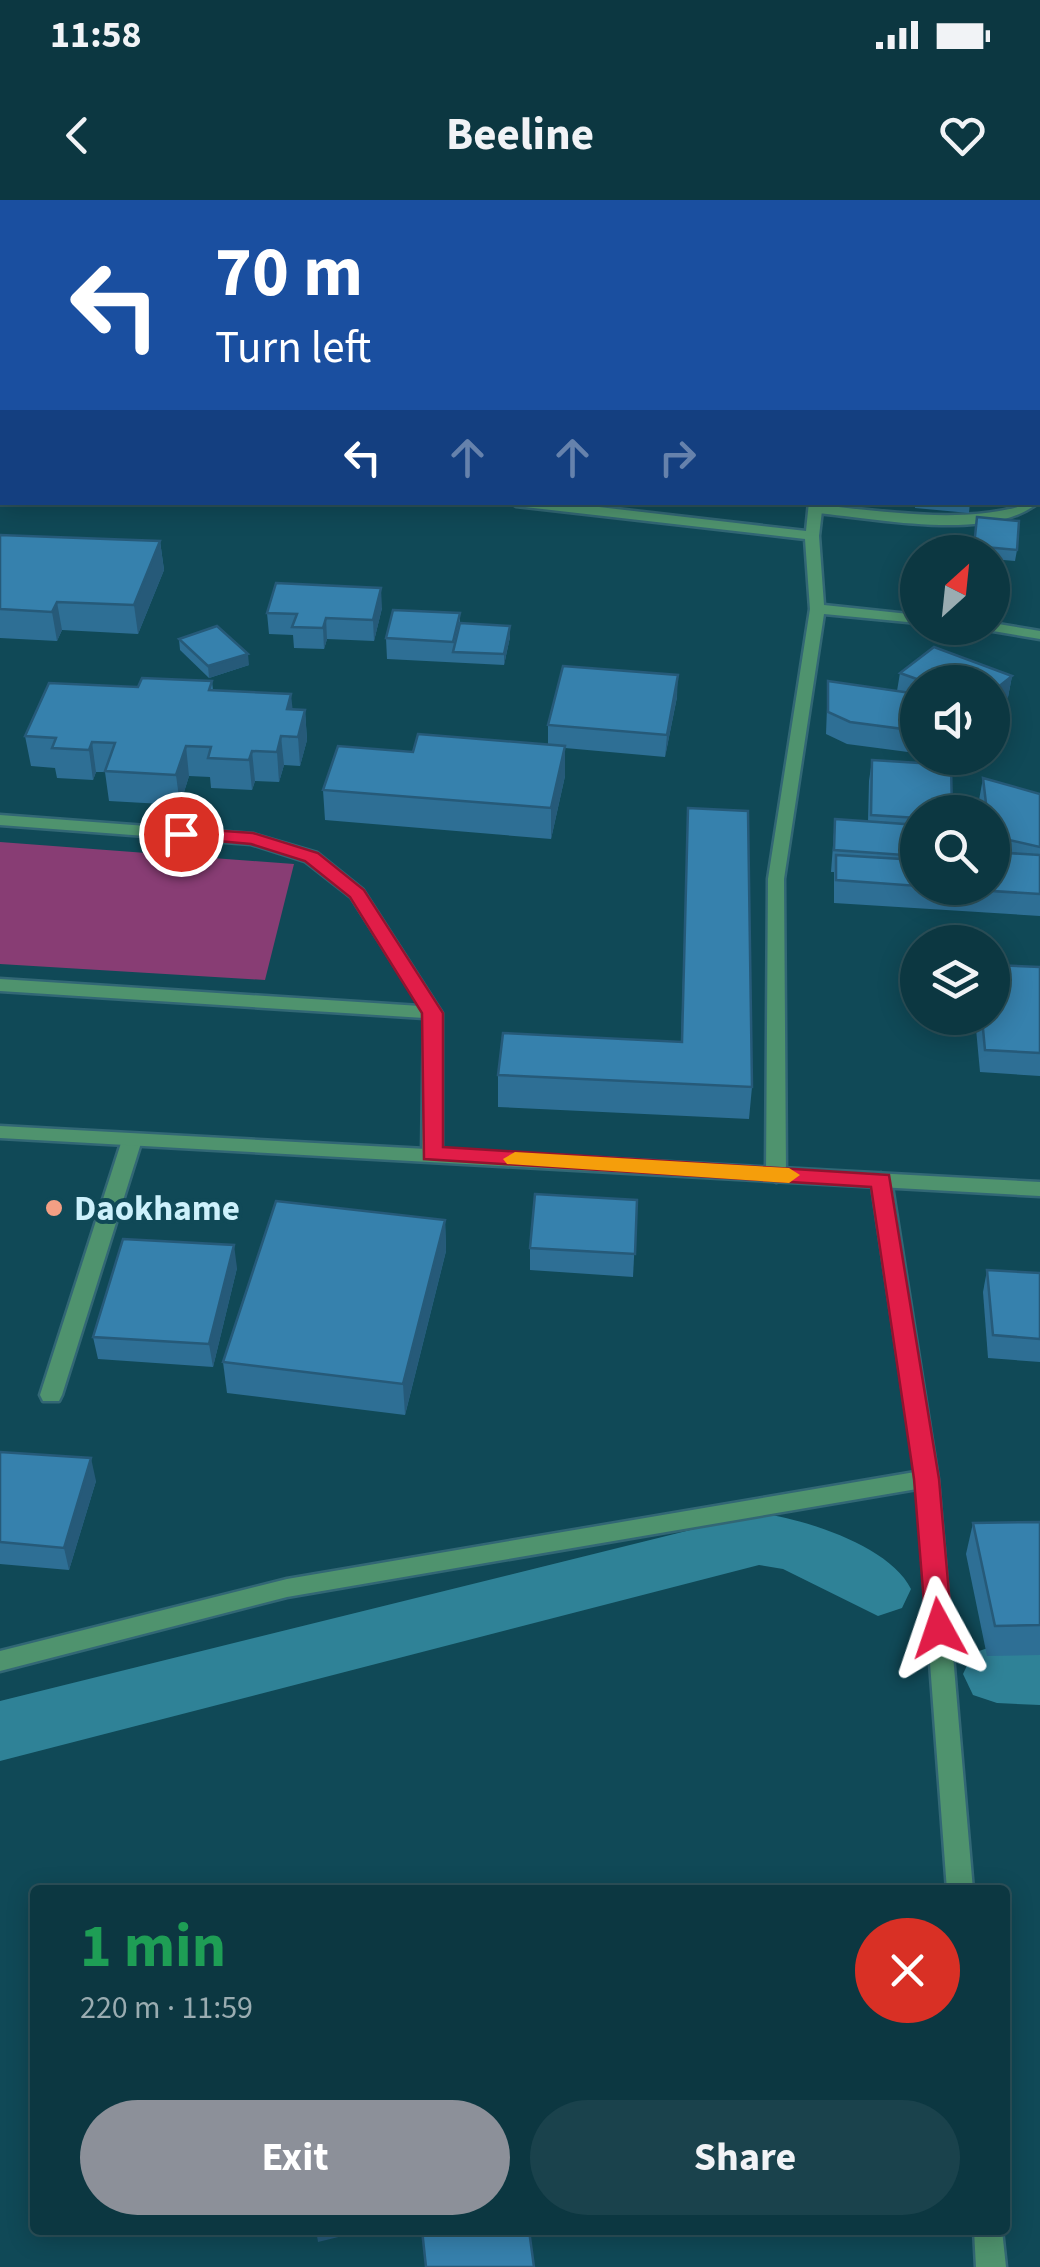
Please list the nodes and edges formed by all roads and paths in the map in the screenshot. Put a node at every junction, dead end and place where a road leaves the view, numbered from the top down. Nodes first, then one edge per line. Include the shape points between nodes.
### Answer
1 (542, 505) edge
2 (1029, 505) edge
3 (816, 506) edge
4 (812, 536) junction
5 (817, 609) junction
6 (900, 618) edge
7 (1010, 631) edge
8 (1040, 635) edge
9 (0, 820) edge
10 (0, 984) edge
11 (433, 1013) junction
12 (0, 1132) edge
13 (132, 1140) junction
14 (432, 1154) junction
15 (776, 1175) junction
16 (881, 1180) junction
17 (1040, 1189) edge
18 (51, 1395) dead end
19 (927, 1479) junction
20 (0, 1660) edge
21 (960, 1885) edge
22 (988, 2235) edge
23 (991, 2267) edge

1 - 4 street
2 - 3 street via 976,519
3 - 4 street
4 - 5 street
5 - 6 street
5 - 15 street via 776,879
7 - 8 street
9 - 11 street via 253,839 311,857 357,894
10 - 11 street
11 - 14 street
12 - 13 street
13 - 14 street
13 - 18 street
14 - 15 street
15 - 16 street
16 - 17 street
16 - 19 street
19 - 20 street via 287,1588
19 - 21 street
22 - 23 street

